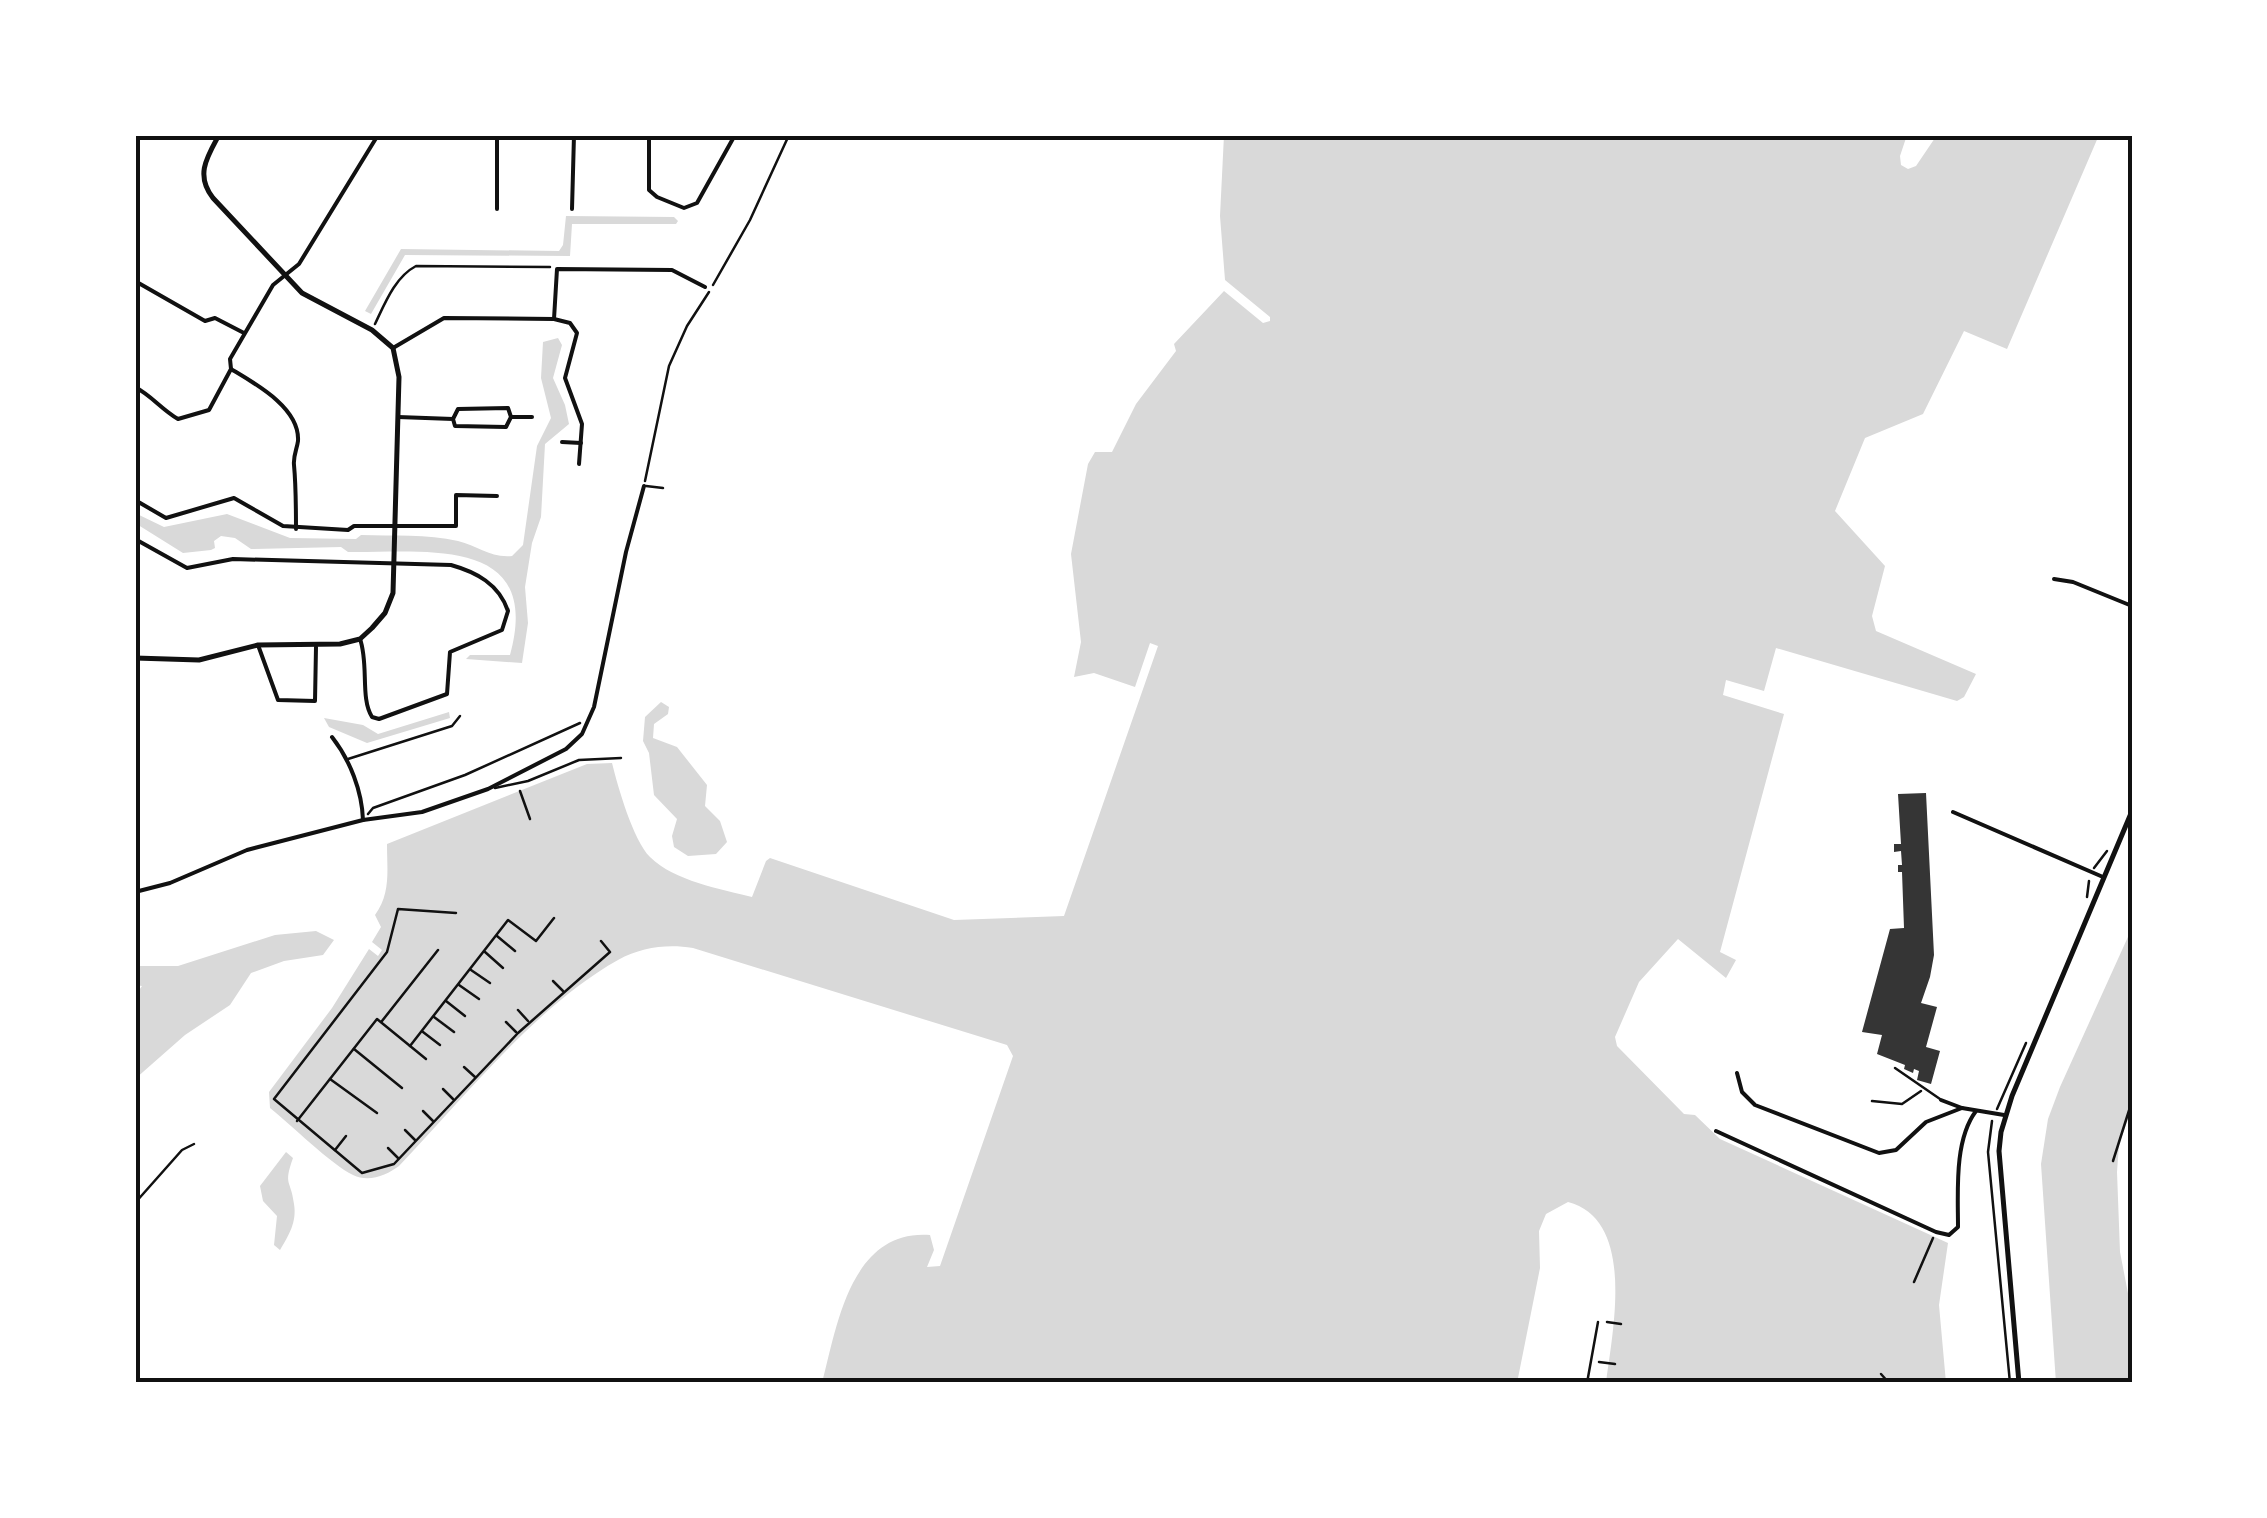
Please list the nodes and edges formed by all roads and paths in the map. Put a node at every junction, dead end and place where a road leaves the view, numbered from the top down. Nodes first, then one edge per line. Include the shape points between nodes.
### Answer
1 (219, 135) edge
2 (378, 135) edge
3 (498, 135) edge
4 (574, 135) edge
5 (648, 135) edge
6 (735, 135) edge
7 (789, 135) edge
8 (497, 209) dead end
9 (572, 209) dead end
10 (557, 269) junction
11 (285, 276) junction
12 (135, 281) edge
13 (705, 287) dead end
14 (554, 319) junction
15 (372, 330) junction
16 (244, 332) junction
17 (393, 348) junction
18 (231, 369) junction
19 (135, 387) edge
20 (398, 417) junction
21 (511, 417) junction
22 (532, 417) dead end
23 (453, 419) junction
24 (562, 442) dead end
25 (581, 443) junction
26 (579, 464) dead end
27 (644, 486) junction
28 (663, 488) dead end
29 (497, 496) dead end
30 (135, 500) edge
31 (296, 529) junction
32 (396, 531) junction
33 (135, 539) edge
34 (394, 564) junction
35 (2054, 579) dead end
36 (2132, 606) edge
37 (360, 638) junction
38 (258, 645) junction
39 (316, 646) junction
40 (135, 658) edge
41 (460, 716) dead end
42 (590, 717) junction
43 (332, 737) dead end
44 (621, 758) dead end
45 (346, 760) junction
46 (488, 788) junction
47 (520, 790) dead end
48 (2132, 811) edge
49 (1953, 812) dead end
50 (530, 819) dead end
51 (363, 820) junction
52 (2109, 850) dead end
53 (2092, 871) junction
54 (2103, 876) junction
55 (135, 892) edge
56 (2086, 902) dead end
57 (456, 913) dead end
58 (554, 918) dead end
59 (496, 935) junction
60 (600, 941) dead end
61 (438, 950) dead end
62 (515, 951) dead end
63 (484, 952) junction
64 (503, 968) dead end
65 (470, 969) junction
66 (553, 981) dead end
67 (458, 984) junction
68 (490, 984) dead end
69 (564, 992) junction
70 (445, 1000) junction
71 (479, 1000) dead end
72 (518, 1010) dead end
73 (433, 1016) junction
74 (465, 1016) dead end
75 (381, 1022) junction
76 (506, 1022) dead end
77 (529, 1022) junction
78 (422, 1031) junction
79 (454, 1032) dead end
80 (518, 1033) junction
81 (2027, 1040) dead end
82 (440, 1045) dead end
83 (410, 1046) junction
84 (354, 1048) junction
85 (426, 1059) dead end
86 (464, 1067) dead end
87 (1895, 1068) dead end
88 (1737, 1073) dead end
89 (476, 1078) junction
90 (330, 1080) junction
91 (402, 1088) dead end
92 (443, 1089) dead end
93 (1923, 1090) junction
94 (454, 1100) junction
95 (1941, 1100) joint
96 (1872, 1101) dead end
97 (2132, 1101) edge
98 (1962, 1108) junction
99 (423, 1111) dead end
100 (1976, 1111) junction
101 (377, 1113) dead end
102 (1994, 1114) junction
103 (2004, 1115) junction
104 (297, 1121) junction
105 (434, 1122) junction
106 (405, 1130) dead end
107 (1716, 1131) dead end
108 (346, 1136) dead end
109 (416, 1141) junction
110 (194, 1144) dead end
111 (388, 1148) dead end
112 (334, 1151) junction
113 (399, 1159) junction
114 (2113, 1162) dead end
115 (135, 1203) edge
116 (1936, 1232) junction
117 (1914, 1282) dead end
118 (1598, 1322) dead end
119 (1607, 1322) dead end
120 (1621, 1324) dead end
121 (1599, 1362) dead end
122 (1615, 1364) dead end
123 (1881, 1374) dead end
124 (1587, 1383) edge
125 (1889, 1383) edge
126 (2010, 1383) edge
127 (2019, 1383) edge

1 - 11 street via 202,170 206,190
2 - 11 street via 306,254
3 - 8 street
4 - 9 street
5 - 6 street via 649,190 684,208 697,203
7 - 27 path via 750,220 674,353
10 - 13 street via 672,270
10 - 14 street
10 - 15 path via 416,266 397,282
11 - 15 street
11 - 16 street
12 - 16 street via 204,321 215,318
14 - 17 street via 444,318
14 - 25 street via 578,333 565,378 580,412
15 - 17 street
16 - 18 street
17 - 20 street
18 - 19 street via 209,410 178,418
18 - 31 street via 289,411 298,439
20 - 23 street
20 - 32 street
21 - 22 street
21 - 23 street via 506,427 455,426
21 - 23 street via 508,408 466,408
24 - 25 street
25 - 26 street
27 - 28 lane
27 - 42 street
29 - 32 street via 456,495 456,526
30 - 31 street via 166,518 234,498
31 - 32 street
32 - 34 street
33 - 34 street via 187,568 233,558
34 - 37 street via 385,613
34 - 37 street via 471,570 505,602 502,630 450,652 443,698 379,719 366,707 367,657
35 - 36 street
37 - 39 street
38 - 39 street
38 - 39 street via 278,700 315,701
38 - 40 street via 199,660
41 - 45 lane via 452,726
42 - 46 street via 566,748
42 - 51 path via 502,760 372,808
43 - 45 street
44 - 46 lane via 579,760
45 - 51 street
46 - 51 street via 422,812
47 - 50 path
48 - 54 street
49 - 53 street
51 - 55 street via 247,850
52 - 53 path
53 - 54 street
53 - 56 path
54 - 103 street
57 - 104 path via 398,909 387,952 274,1098
58 - 59 path via 536,941 508,920
59 - 62 path
59 - 63 path
60 - 69 path via 610,952
61 - 75 path
63 - 64 path
63 - 65 path
65 - 67 path
65 - 68 path
66 - 69 path
67 - 70 path
67 - 71 path
69 - 77 path
70 - 73 path
70 - 74 path
72 - 77 path
73 - 78 path
73 - 79 path
75 - 83 path
75 - 84 path
76 - 80 path
77 - 80 path
78 - 82 path
78 - 83 path
80 - 89 path
81 - 102 path
83 - 85 path
84 - 90 path
84 - 91 path
86 - 89 path
87 - 93 lane
88 - 98 street via 1755,1105 1879,1153 1896,1150 1926,1122
89 - 94 path
90 - 101 path
90 - 104 path
92 - 94 path
93 - 95 lane
93 - 96 lane via 1902,1104
94 - 105 path
95 - 98 street
97 - 114 path
98 - 100 street
99 - 105 path
100 - 102 street
100 - 116 street via 1964,1141 1958,1227 1949,1235
102 - 103 street
102 - 126 path via 1988,1152
103 - 127 street via 2000,1152
104 - 112 path
105 - 109 path
106 - 109 path
107 - 116 street
108 - 112 path
109 - 113 path
110 - 115 path
111 - 113 path
112 - 113 path via 362,1173
116 - 117 path
118 - 124 lane
119 - 120 path
121 - 122 path
123 - 125 path

